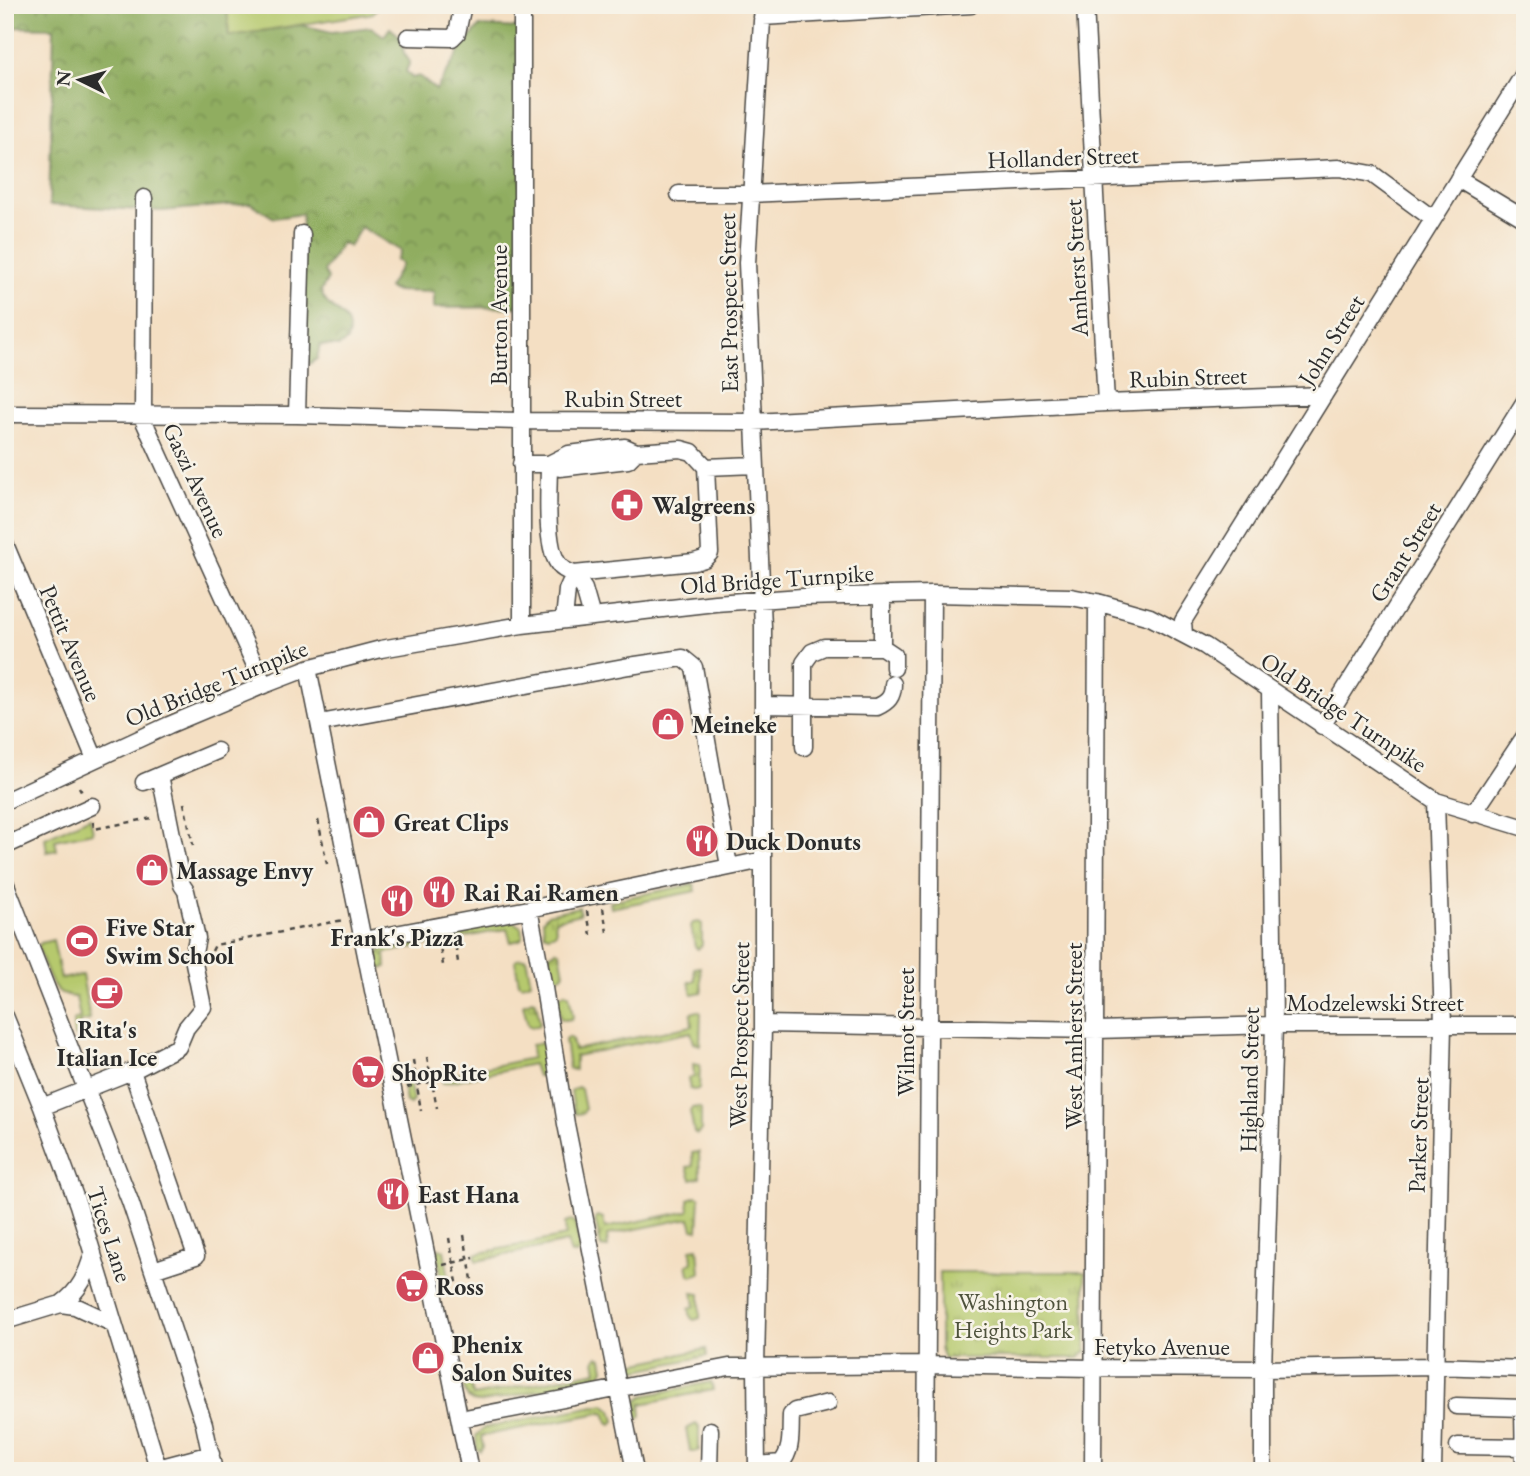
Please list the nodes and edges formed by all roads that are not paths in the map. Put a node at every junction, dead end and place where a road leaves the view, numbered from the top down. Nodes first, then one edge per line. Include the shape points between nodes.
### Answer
1 (463, 5) edge
2 (522, 5) edge
3 (971, 5) edge
4 (1085, 5) edge
5 (763, 11) edge
6 (408, 37) dead end
7 (1525, 72) edge
8 (1520, 91) edge
9 (1094, 178) junction
10 (1458, 179) junction
11 (679, 194) dead end
12 (750, 194) junction
13 (144, 198) dead end
14 (1433, 219) junction
15 (1525, 219) edge
16 (302, 234) dead end
17 (1324, 395) junction
18 (1525, 401) edge
19 (1106, 403) junction
20 (5, 414) edge
21 (143, 414) junction
22 (297, 415) junction
23 (520, 421) junction
24 (752, 422) junction
25 (521, 464) junction
26 (549, 464) junction
27 (755, 466) junction
28 (706, 467) junction
29 (5, 544) edge
30 (574, 574) junction
31 (932, 594) junction
32 (882, 595) junction
33 (762, 600) junction
34 (1097, 602) junction
35 (592, 617) junction
36 (564, 620) junction
37 (522, 625) junction
38 (1184, 634) junction
39 (882, 647) junction
40 (308, 668) junction
41 (264, 685) junction
42 (1270, 690) junction
43 (763, 705) junction
44 (804, 706) junction
45 (320, 723) junction
46 (1322, 726) junction
47 (1525, 736) edge
48 (804, 747) dead end
49 (217, 751) dead end
50 (95, 759) junction
51 (160, 775) junction
52 (144, 782) dead end
53 (5, 801) edge
54 (1436, 801) junction
55 (92, 812) road end
56 (1473, 814) junction
57 (1525, 828) edge
58 (5, 846) edge
59 (763, 860) junction
60 (729, 866) junction
61 (5, 882) edge
62 (529, 909) junction
63 (363, 940) junction
64 (5, 1016) edge
65 (763, 1024) junction
66 (1274, 1025) junction
67 (1443, 1025) junction
68 (1525, 1025) edge
69 (927, 1027) junction
70 (1097, 1030) junction
71 (132, 1071) junction
72 (86, 1089) junction
73 (42, 1107) junction
74 (93, 1252) junction
75 (153, 1270) junction
76 (61, 1304) junction
77 (5, 1321) edge
78 (114, 1324) junction
79 (926, 1364) junction
80 (1434, 1366) junction
81 (756, 1367) junction
82 (1092, 1368) junction
83 (1263, 1369) junction
84 (1525, 1369) edge
85 (619, 1387) junction
86 (828, 1403) dead end
87 (1456, 1406) dead end
88 (1524, 1408) edge
89 (460, 1419) junction
90 (710, 1430) dead end
91 (1458, 1446) dead end
92 (1524, 1447) edge
93 (211, 1454) junction
94 (1524, 1458) edge
95 (757, 1468) edge
96 (159, 1469) edge
97 (214, 1471) edge
98 (470, 1471) edge
99 (635, 1471) edge
100 (709, 1471) edge
101 (926, 1471) edge
102 (1093, 1471) edge
103 (1263, 1471) edge
104 (1433, 1471) edge
105 (1524, 1471) edge

1 - 6 street via 452,38
2 - 23 street, Burton Avenue
3 - 5 street
4 - 9 street, Amherst Street
5 - 12 street, East Prospect Street
7 - 8 street, John Street
8 - 10 street, John Street
9 - 12 street, Hollander Street
9 - 14 street, Hollander Street via 1339,168 1372,174
9 - 19 street, Amherst Street
10 - 14 street, John Street
10 - 15 street
11 - 12 street, Hollander Street
12 - 24 street, East Prospect Street via 747,262
13 - 21 street, Gaszi Avenue
14 - 17 street, John Street
16 - 22 street
17 - 19 street, Rubin Street
17 - 38 street, John Street via 1183,621
18 - 46 street, Grant Street
19 - 24 street, Rubin Street
20 - 21 street, Rubin Street
21 - 22 street, Rubin Street
21 - 41 street, Gaszi Avenue
22 - 23 street, Rubin Street
23 - 24 street, Rubin Street
23 - 25 street, Burton Avenue
24 - 27 street, East Prospect Street
25 - 26 street
25 - 37 street, Burton Avenue
26 - 28 street via 569,454 625,447 636,452 681,449 692,452
26 - 30 street via 551,541 561,568
27 - 28 street
27 - 33 street, East Prospect Street
28 - 30 street via 710,553 704,559
29 - 50 street, Pettit Avenue
30 - 35 street
30 - 36 street
31 - 32 street, Old Bridge Turnpike
31 - 34 street, Old Bridge Turnpike via 1071,597
31 - 69 street, Wilmot Street
32 - 33 street, Old Bridge Turnpike
32 - 39 street
33 - 35 street, Old Bridge Turnpike
33 - 43 street, West Prospect Street
34 - 38 street, Old Bridge Turnpike via 1150,617
34 - 70 street, West Amherst Street
35 - 36 street, Old Bridge Turnpike
36 - 37 street, Old Bridge Turnpike
37 - 40 street, Old Bridge Turnpike via 381,649
38 - 42 street, Old Bridge Turnpike
39 - 44 street via 824,647 812,652 804,663
39 - 44 street via 894,655 893,693 887,703 877,707
40 - 41 street, Old Bridge Turnpike
40 - 45 street
41 - 50 street, Old Bridge Turnpike
42 - 46 street, Old Bridge Turnpike
42 - 66 street, Highland Street
43 - 44 street
43 - 59 street, West Prospect Street
44 - 48 street
45 - 60 street via 682,658 694,667
45 - 63 street
46 - 54 street, Old Bridge Turnpike
47 - 56 street
49 - 51 street
50 - 53 street, Old Bridge Turnpike
51 - 52 street
51 - 71 street via 197,938 193,958 203,1007 178,1047
54 - 56 street, Old Bridge Turnpike
54 - 67 street, Parker Street
55 - 58 street
56 - 57 street, Old Bridge Turnpike
59 - 60 street
59 - 65 street, West Prospect Street
60 - 62 street
61 - 72 street
62 - 63 street
62 - 85 street via 565,1124
63 - 89 street
64 - 73 street, Tices Lane
65 - 69 street, Modzelewski Street
65 - 81 street, West Prospect Street
66 - 67 street, Modzelewski Street
66 - 70 street, Modzelewski Street
66 - 83 street, Highland Street
67 - 68 street, Modzelewski Street
67 - 80 street, Parker Street
69 - 70 street, Modzelewski Street
69 - 79 street, Wilmot Street
70 - 82 street, West Amherst Street
71 - 72 street
71 - 75 street via 196,1256
72 - 73 street
72 - 75 street
73 - 74 street, Tices Lane
74 - 76 street via 78,1290
74 - 78 street, Tices Lane
75 - 93 street
76 - 77 street
76 - 78 street
78 - 96 street, Tices Lane
79 - 81 street, Fetyko Avenue
79 - 82 street, Fetyko Avenue
79 - 101 street, Wilmot Street
80 - 83 street, Fetyko Avenue
80 - 84 street, Fetyko Avenue
80 - 104 street, Parker Street
81 - 85 street, Fetyko Avenue via 729,1367
81 - 95 street, West Prospect Street
82 - 83 street, Fetyko Avenue
82 - 102 street, West Amherst Street
83 - 103 street, Highland Street
85 - 89 street, Fetyko Avenue
85 - 99 street
86 - 95 street via 795,1411 786,1457 781,1463
87 - 88 street
88 - 92 street
89 - 98 street
90 - 100 street
91 - 92 street
92 - 94 street
93 - 96 street
93 - 97 street
94 - 105 street

